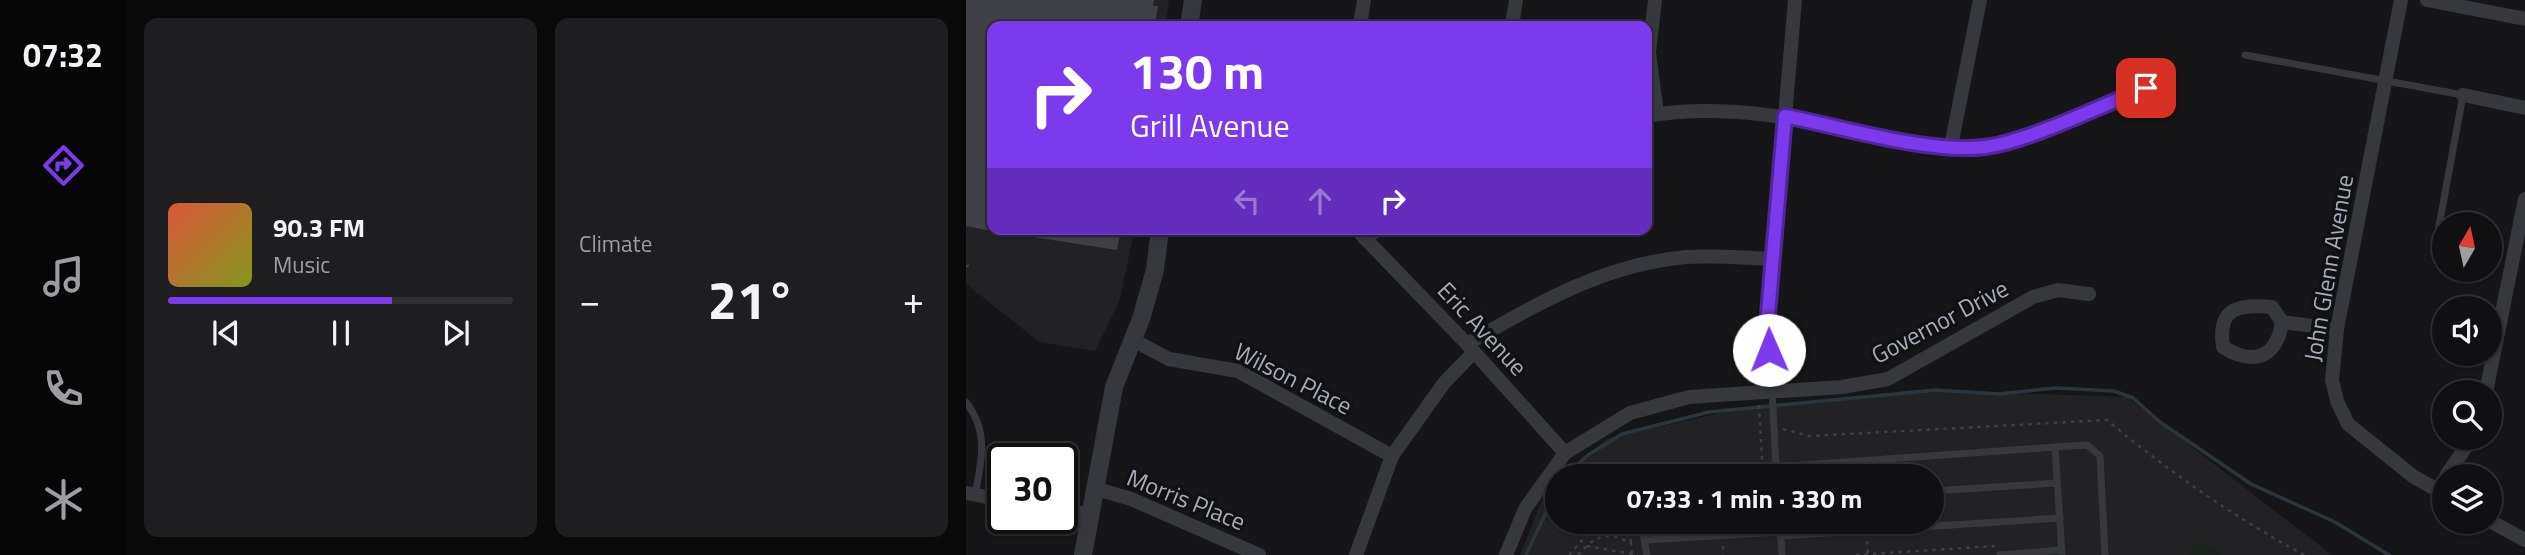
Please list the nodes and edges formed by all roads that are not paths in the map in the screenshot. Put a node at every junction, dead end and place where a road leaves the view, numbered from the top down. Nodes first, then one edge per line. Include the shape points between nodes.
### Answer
1 (1193, 0) edge
2 (1364, 0) edge
3 (1516, 0) edge
4 (1655, 0) edge
5 (1796, 0) edge
6 (1980, 0) edge
7 (2401, 0) edge
8 (2427, 0) edge
9 (2525, 19) edge
10 (1190, 21) edge
11 (1361, 21) edge
12 (1513, 21) edge
13 (1652, 26) edge
14 (2245, 55) dead end
15 (2387, 80) junction
16 (2146, 88) dead end
17 (2463, 95) junction
18 (2525, 108) edge
19 (1652, 115) edge
20 (1785, 116) junction
21 (1951, 146) junction
22 (2525, 199) edge
23 (2442, 212) edge
24 (1159, 235) edge
25 (1361, 235) edge
26 (1773, 259) junction
27 (2089, 294) dead end
28 (2282, 322) junction
29 (2337, 328) junction
30 (1131, 339) junction
31 (1471, 348) junction
32 (2488, 380) edge
33 (1765, 392) junction
34 (967, 406) edge
35 (2055, 447) junction
36 (1565, 453) junction
37 (1392, 456) junction
38 (1776, 464) edge
39 (1818, 464) edge
40 (2432, 481) edge
41 (2057, 483) junction
42 (1094, 488) junction
43 (1944, 490) edge
44 (970, 494) edge
45 (1078, 512) edge
46 (1089, 514) junction
47 (2060, 518) junction
48 (1944, 526) edge
49 (2502, 528) edge
50 (1643, 534) edge
51 (1780, 534) joint
52 (1644, 540) junction
53 (2525, 540) edge
54 (2062, 553) edge
55 (1083, 555) edge
56 (1259, 555) edge
57 (1356, 555) edge
58 (1506, 555) edge
59 (1647, 555) edge
60 (1782, 555) edge
61 (2000, 555) edge
62 (2105, 555) edge

1 - 10 street
2 - 11 street
3 - 12 street
4 - 13 street
5 - 20 street
6 - 21 street
7 - 15 street, John Glenn Avenue
8 - 9 street
14 - 15 lane
15 - 17 lane
15 - 29 street, John Glenn Avenue
16 - 21 street via 2000,144
17 - 18 street
17 - 23 lane
19 - 20 street via 1733,112
20 - 21 street
20 - 26 street
22 - 32 street
24 - 30 street via 1155,270
25 - 31 street, Eric Avenue
26 - 31 street via 1688,257 1612,271 1547,299
26 - 33 street
27 - 33 street, Governor Drive via 2058,290 2033,297 1888,379
28 - 28 street via 2272,307 2244,304 2228,315 2220,331 2222,347 2237,356 2256,357 2279,342
28 - 29 street
29 - 40 street, John Glenn Avenue via 2332,380 2348,424 2414,477
30 - 37 street, Wilson Place via 1169,359 1238,371
30 - 42 street via 1114,387
31 - 36 street, Eric Avenue
31 - 37 street
33 - 36 street, Governor Drive via 1707,395 1650,405 1614,421
33 - 38 lane
34 - 44 lane via 984,440
35 - 39 lane
35 - 41 lane
35 - 62 lane via 2087,445 2100,456
36 - 58 street, Governor Drive via 1525,509
37 - 57 street
41 - 43 lane
41 - 47 lane
42 - 46 street
42 - 56 street, Morris Place via 1131,499
45 - 46 street
46 - 55 street
47 - 48 lane
47 - 54 lane
49 - 53 street
50 - 52 lane
51 - 52 lane
51 - 60 lane
52 - 59 lane
54 - 61 lane

